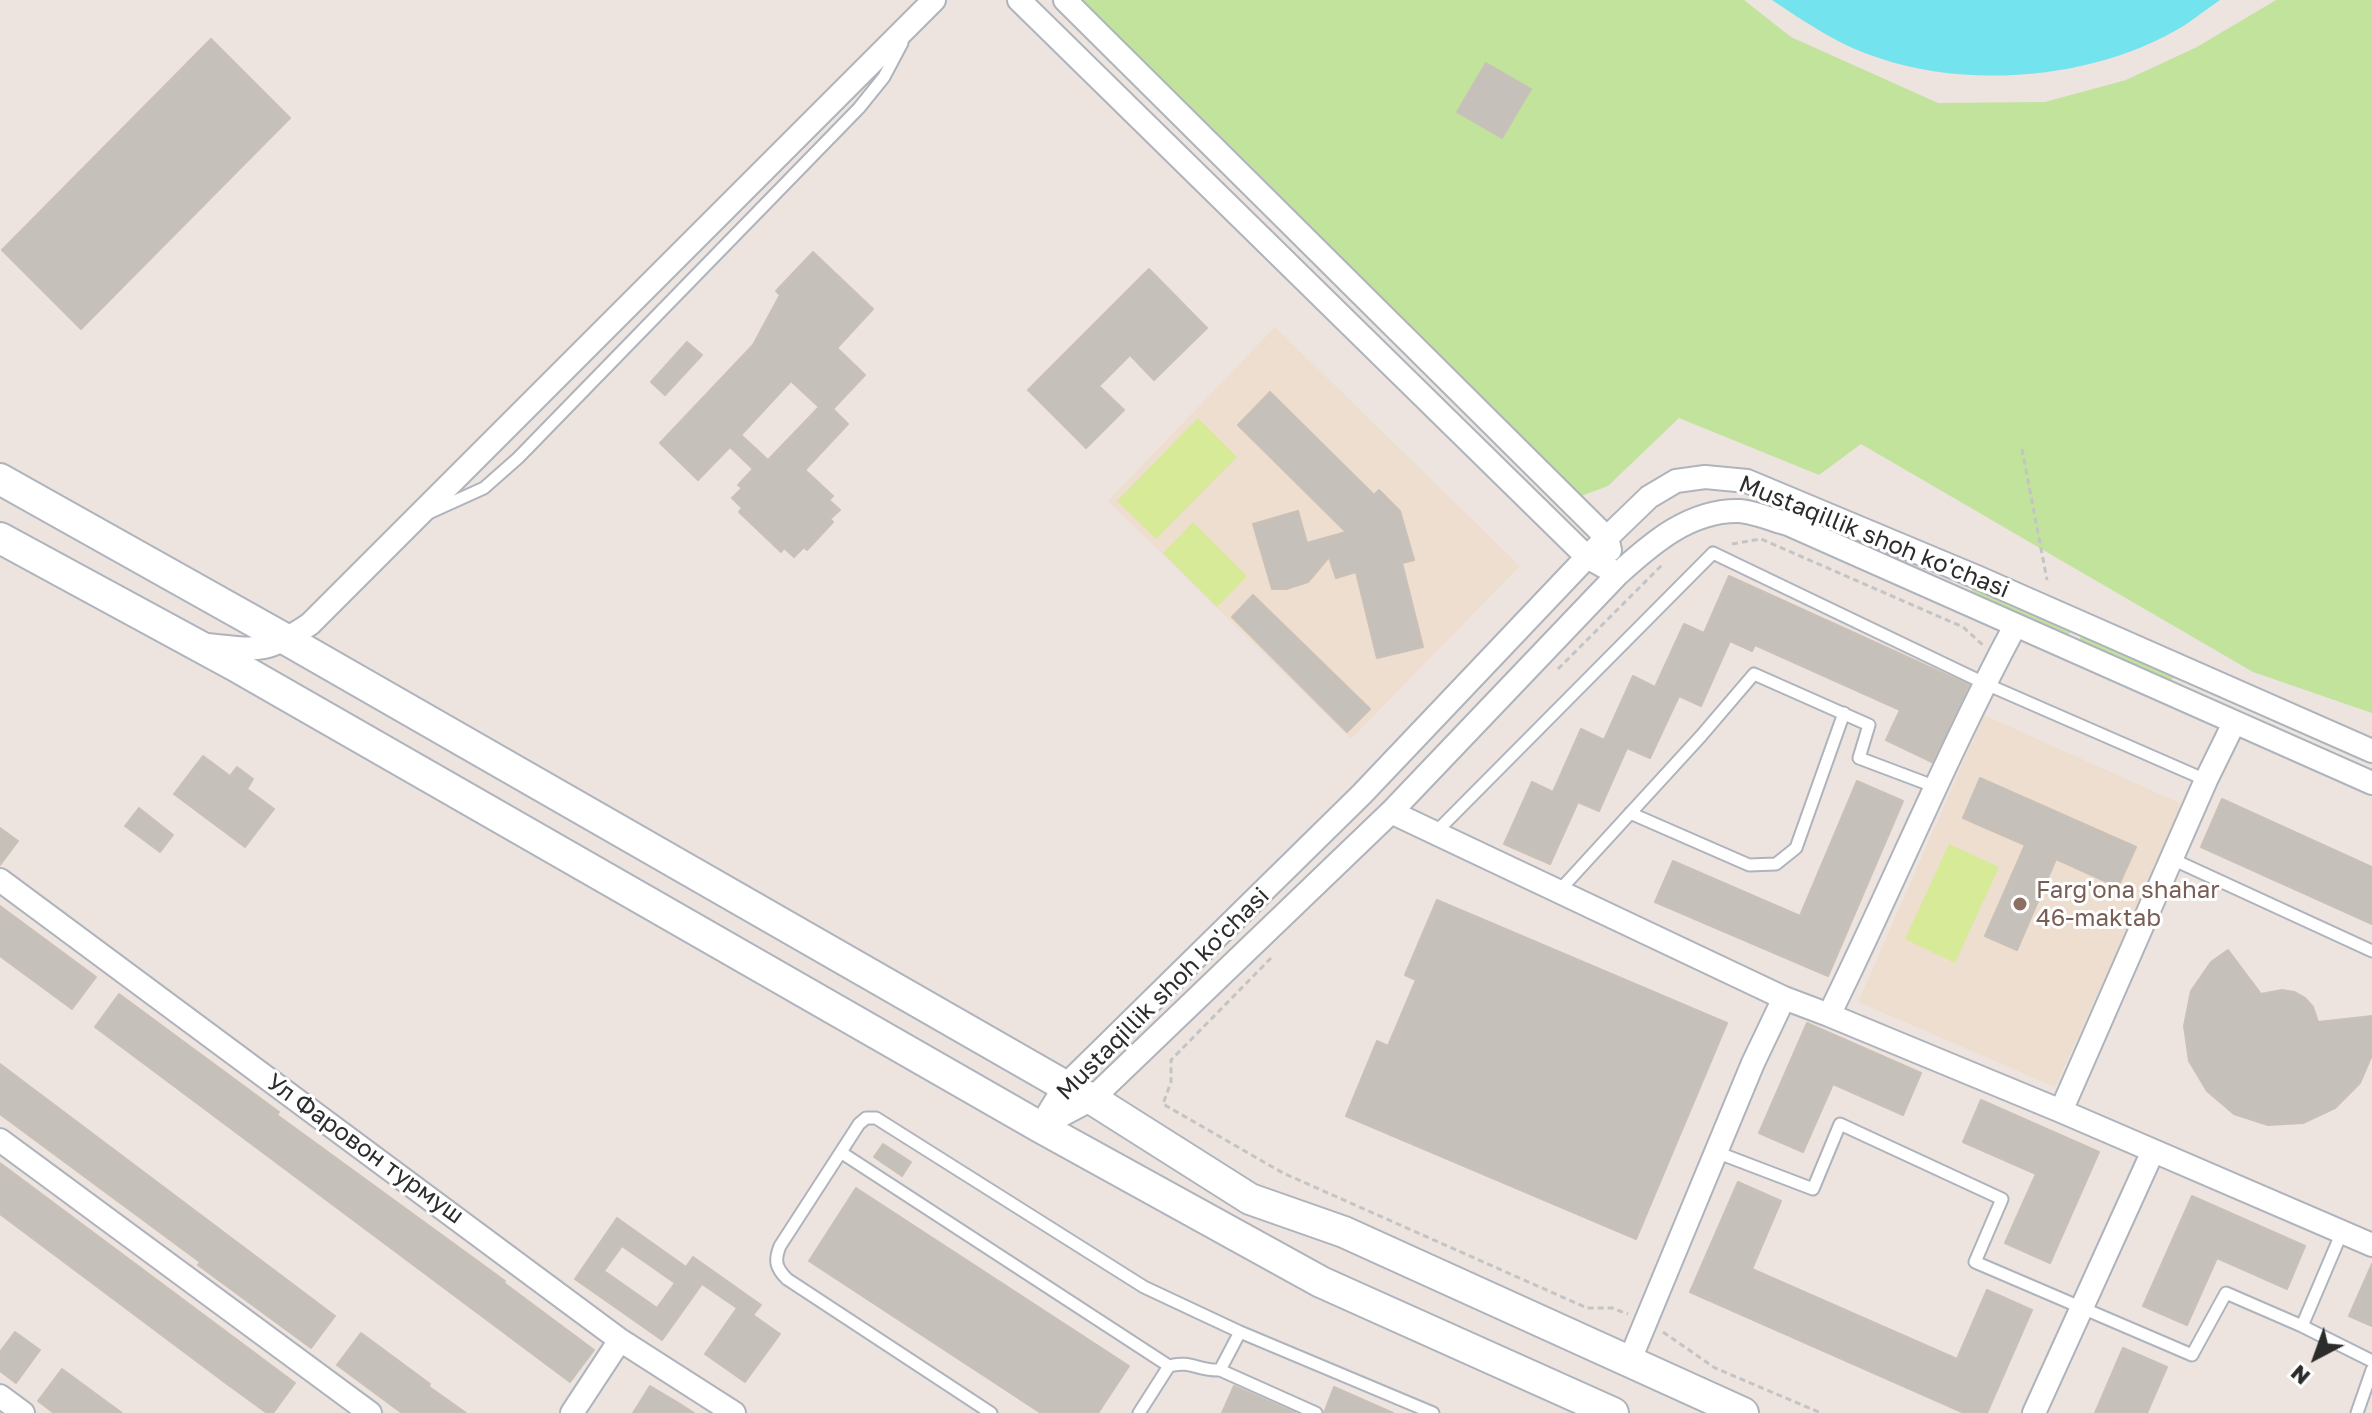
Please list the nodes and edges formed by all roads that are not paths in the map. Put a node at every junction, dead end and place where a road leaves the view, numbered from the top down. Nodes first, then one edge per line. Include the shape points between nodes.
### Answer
1 (934, 0) edge
2 (1019, 0) edge
3 (1065, 0) edge
4 (914, 20) junction
5 (0, 479) edge
6 (412, 521) junction
7 (0, 538) edge
8 (1607, 538) junction
9 (1587, 557) junction
10 (1618, 574) junction
11 (2015, 626) junction
12 (287, 640) junction
13 (193, 643) junction
14 (1986, 684) junction
15 (1844, 713) junction
16 (2234, 723) junction
17 (2372, 751) edge
18 (2206, 780) junction
19 (2372, 783) edge
20 (1937, 787) junction
21 (1391, 812) junction
22 (1630, 813) junction
23 (1435, 833) junction
24 (2172, 859) junction
25 (0, 880) edge
26 (1559, 891) junction
27 (2372, 951) edge
28 (1784, 998) junction
29 (1829, 1015) junction
30 (1079, 1093) junction
31 (2061, 1111) junction
32 (1040, 1127) junction
33 (0, 1140) edge
34 (1162, 1143) junction
35 (2153, 1151) junction
36 (1716, 1152) junction
37 (842, 1153) junction
38 (1122, 1172) junction
39 (2342, 1232) junction
40 (2372, 1245) edge
41 (2082, 1306) junction
42 (2302, 1326) junction
43 (1240, 1332) junction
44 (620, 1340) junction
45 (2372, 1361) edge
46 (1629, 1362) junction
47 (1169, 1366) junction
48 (1220, 1370) junction
49 (2372, 1370) edge
50 (0, 1396) edge
51 (1610, 1412) edge
52 (23, 1413) edge
53 (370, 1413) edge
54 (572, 1413) edge
55 (734, 1413) edge
56 (991, 1413) edge
57 (1139, 1413) edge
58 (1316, 1413) edge
59 (1433, 1413) edge
60 (1743, 1413) edge
61 (2034, 1413) edge
62 (2357, 1413) edge

1 - 4 street
2 - 9 street
3 - 8 street
4 - 6 street
4 - 6 lane via 884,77 859,108 518,458 484,488
5 - 12 street
6 - 12 street via 310,624
7 - 13 street
8 - 9 street, Mustaqillik shoh ko'chasi
8 - 10 street
8 - 17 street, Mustaqillik shoh ko'chasi via 1649,497 1676,481 1747,481
9 - 10 street
9 - 30 street, Mustaqillik shoh ko'chasi
10 - 11 street, Mustaqillik shoh ko'chasi via 1655,540 1705,514 1741,511 1788,524
10 - 21 street, Mustaqillik shoh ko'chasi
11 - 14 street
11 - 16 street, Mustaqillik shoh ko'chasi
12 - 13 street via 257,650
12 - 30 street
13 - 32 street
14 - 18 lane
14 - 20 street
14 - 23 lane via 1713,553
15 - 20 lane via 1869,725 1859,758
15 - 22 lane via 1754,674
15 - 22 lane via 1796,848 1776,864 1749,865
16 - 18 street
16 - 19 street, Mustaqillik shoh ko'chasi
18 - 24 street
20 - 29 street
21 - 23 street
21 - 30 street, Mustaqillik shoh ko'chasi
22 - 26 lane
23 - 26 street
24 - 27 lane
24 - 31 street
25 - 44 street, Ул Фаровон турмуш
26 - 28 street
28 - 29 street
28 - 36 street
29 - 31 street
30 - 32 street, Mustaqillik shoh ko'chasi
30 - 34 street
31 - 35 street
32 - 38 street
33 - 53 street
34 - 38 street via 1147,1140 1129,1149
34 - 46 street via 1250,1199 1344,1232
35 - 39 street
35 - 41 street
36 - 41 lane via 1813,1189 1840,1124 2002,1199 1975,1262
36 - 46 street
37 - 43 lane via 859,1124 876,1118 1144,1287
37 - 47 lane
37 - 56 lane via 780,1246 775,1257 778,1270
38 - 51 street via 1321,1282
39 - 40 street
39 - 42 lane
41 - 42 lane via 2192,1355 2226,1293
41 - 61 street
42 - 45 lane
43 - 48 lane
43 - 59 lane
44 - 54 street
44 - 55 street, Ул Фаровон турмуш
46 - 60 street
47 - 48 lane via 1185,1362 1205,1371
47 - 57 lane
48 - 58 lane
49 - 62 lane
50 - 52 street

